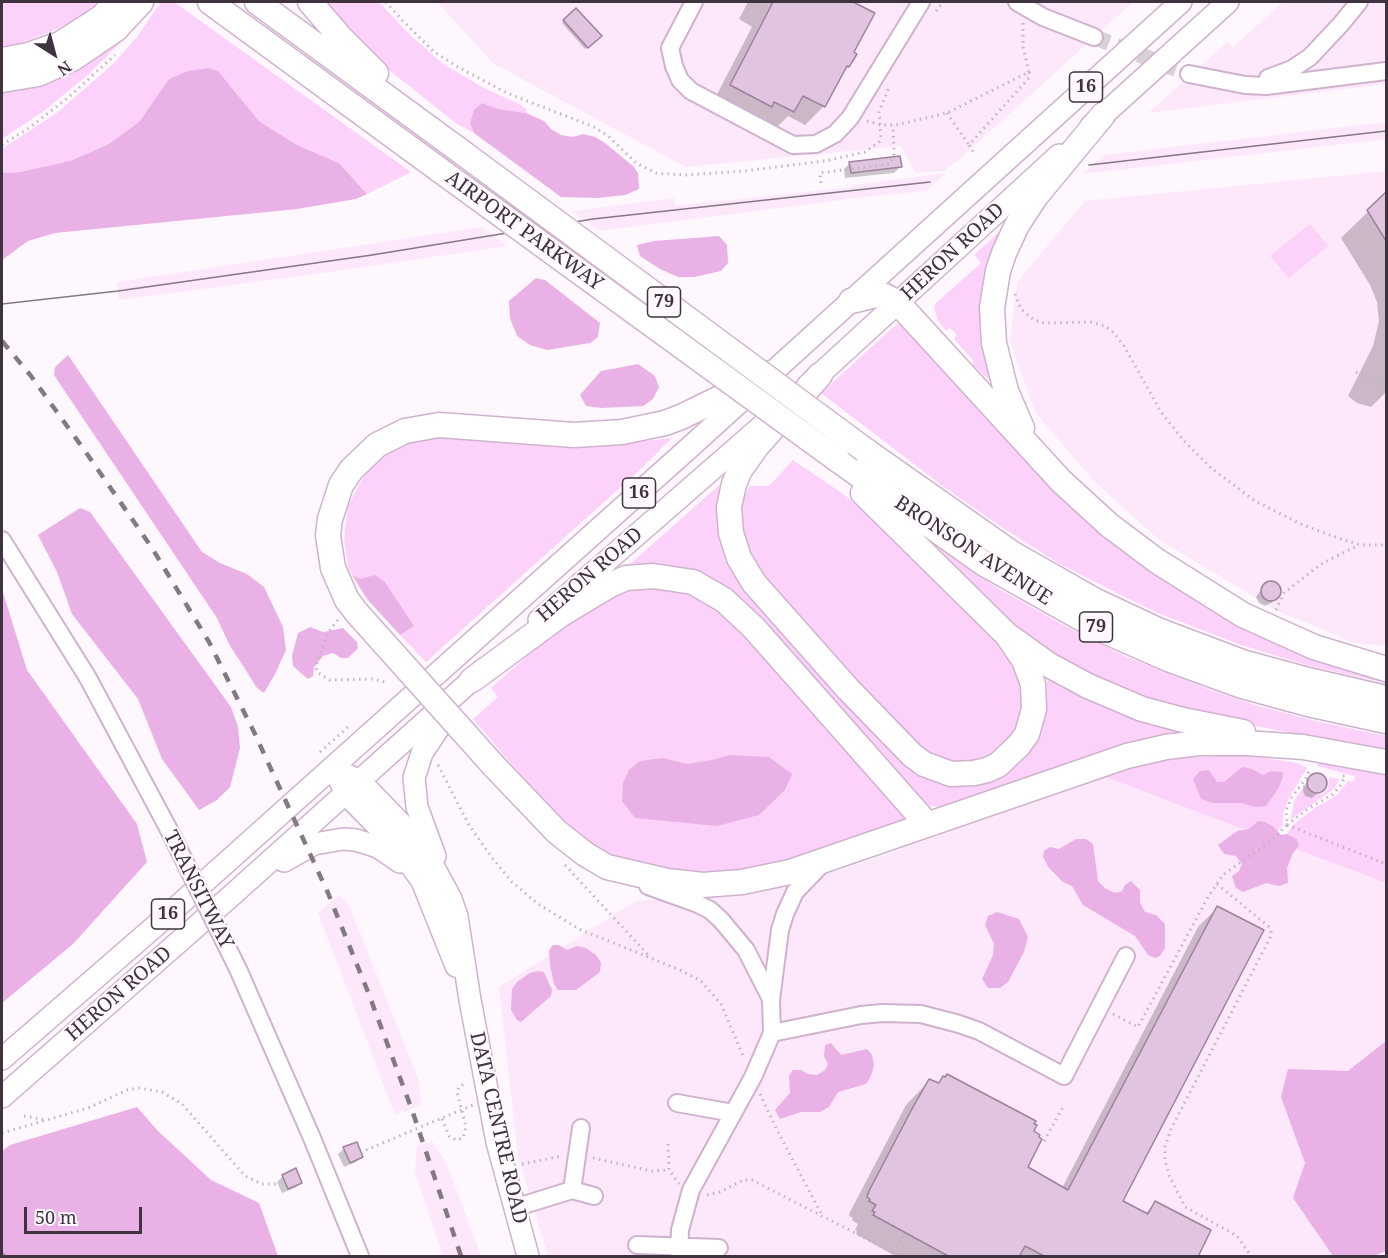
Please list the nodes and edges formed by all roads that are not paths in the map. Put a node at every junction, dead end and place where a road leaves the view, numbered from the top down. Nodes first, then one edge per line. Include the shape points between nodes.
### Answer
1 (116, 2) edge
2 (141, 2) edge
3 (210, 2) edge
4 (257, 2) edge
5 (310, 2) edge
6 (694, 2) edge
7 (921, 2) edge
8 (1017, 2) edge
9 (1180, 2) edge
10 (1228, 2) edge
11 (1359, 2) edge
12 (1094, 37) tunnel mouth
13 (2, 60) edge
14 (1386, 71) edge
15 (1189, 75) tunnel mouth
16 (2, 80) edge
17 (1245, 85) junction
18 (1103, 115) junction
19 (433, 131) junction
20 (851, 301) junction
21 (898, 303) junction
22 (771, 373) junction
23 (820, 375) junction
24 (864, 450) joint
25 (1039, 459) junction
26 (838, 460) junction
27 (2, 540) edge
28 (1007, 635) junction
29 (1386, 669) edge
30 (472, 680) junction
31 (1386, 698) edge
32 (1386, 721) edge
33 (1308, 748) junction
34 (1386, 762) edge
35 (333, 767) junction
36 (353, 787) junction
37 (927, 824) junction
38 (827, 859) junction
39 (607, 867) junction
40 (422, 881) junction
41 (444, 885) junction
42 (231, 896) junction
43 (1126, 956) dead end
44 (470, 1000) junction
45 (771, 1000) junction
46 (772, 1033) junction
47 (2, 1059) edge
48 (2, 1097) edge
49 (677, 1103) dead end
50 (733, 1113) junction
51 (581, 1128) dead end
52 (572, 1190) junction
53 (594, 1196) dead end
54 (514, 1208) junction
55 (637, 1245) dead end
56 (719, 1248) dead end
57 (679, 1252) edge
58 (360, 1257) edge
59 (528, 1257) edge

1 - 13 highway via 102,17 60,44 28,56
2 - 16 highway via 103,39 72,59 38,74
3 - 26 highway, AIRPORT PARKWAY / 79, bridge
4 - 19 highway, AIRPORT PARKWAY / 79
5 - 19 highway
6 - 7 street via 670,48 680,80 691,91 793,145 816,144 836,134
8 - 12 street
9 - 20 main road, HERON ROAD / 16
10 - 18 main road, HERON ROAD / 16
11 - 17 street via 1301,64
14 - 17 street via 1266,86
15 - 17 street
18 - 21 main road, HERON ROAD / 16
18 - 25 highway via 1017,225 1004,253 995,289 992,326 997,360 1013,410
19 - 24 highway, AIRPORT PARKWAY / 79, bridge
20 - 21 highway via 876,295
20 - 22 main road, HERON ROAD / 16
21 - 23 main road, HERON ROAD / 16
21 - 25 highway
22 - 35 main road, HERON ROAD / 16
22 - 39 highway, bridge via 681,417 622,432 574,435 439,425 405,431 377,445 341,485 328,535 333,568 350,614 557,832
23 - 28 highway via 757,446 734,484 729,507 731,533 750,577 907,751 924,764 951,774 974,773 998,765 1027,734 1034,709 1033,684 1024,660
23 - 30 main road, HERON ROAD / 16
24 - 31 highway, BRONSON AVENUE / 79 via 1013,555 1094,600 1160,631 1242,662
25 - 29 highway via 1136,546 1209,596 1314,647
26 - 28 highway via 852,483
26 - 32 highway, BRONSON AVENUE / 79 via 983,562 1102,630 1168,659 1254,689
27 - 58 street, TRANSITWAY, bridge via 83,670 168,828 238,969
28 - 33 highway via 1066,674 1122,702
30 - 36 main road, HERON ROAD / 16
30 - 37 highway via 560,615 610,585 626,578 653,576 693,582 724,600 754,628
30 - 41 main road via 428,742 414,778 417,807
33 - 34 highway
33 - 37 highway via 1209,743 1150,750
35 - 36 main road, DATA CENTRE ROAD
35 - 47 main road, HERON ROAD / 16
36 - 40 main road, DATA CENTRE ROAD
36 - 41 main road, DATA CENTRE ROAD via 415,839
36 - 42 main road, HERON ROAD / 16
37 - 38 highway
38 - 39 highway via 790,872 721,885 682,884
38 - 45 street via 795,892 785,914
39 - 45 street via 711,910 746,950
40 - 42 main road via 378,846 343,838 297,852
40 - 44 main road, DATA CENTRE ROAD
41 - 44 main road, DATA CENTRE ROAD via 457,916
42 - 48 main road, HERON ROAD / 16
43 - 46 street via 1064,1076 979,1031 921,1014 861,1015
44 - 54 main road, DATA CENTRE ROAD
45 - 46 street
46 - 50 street
49 - 50 street
50 - 57 street via 691,1190 680,1230
51 - 52 street
52 - 53 street
52 - 54 street
54 - 59 main road, DATA CENTRE ROAD
55 - 57 street
56 - 57 street

